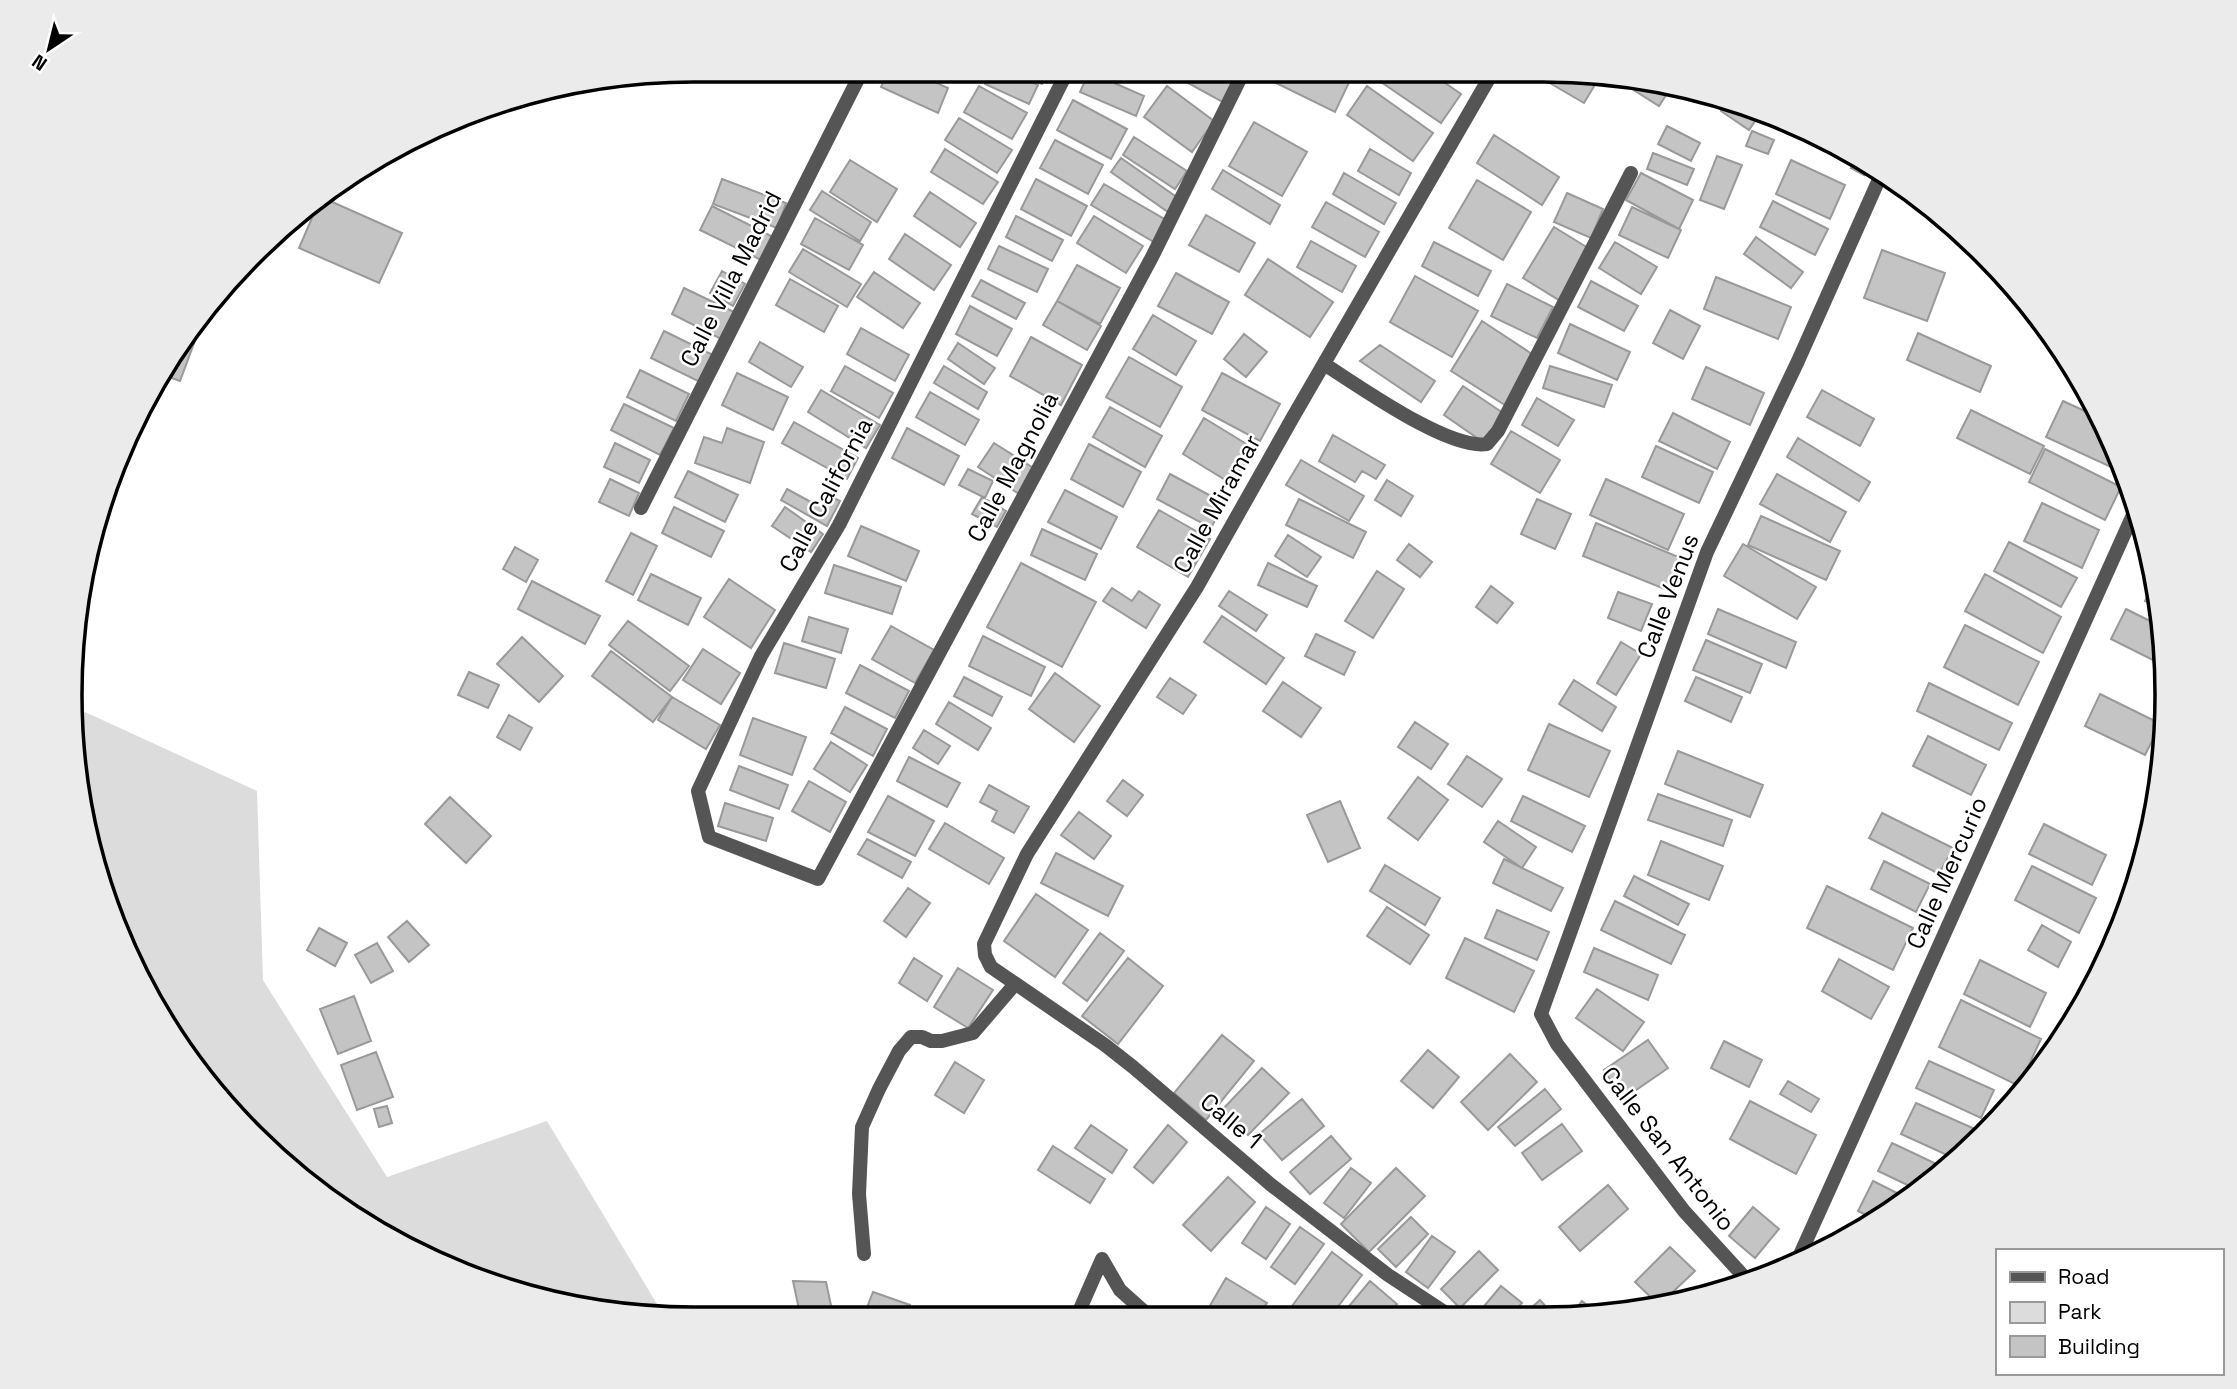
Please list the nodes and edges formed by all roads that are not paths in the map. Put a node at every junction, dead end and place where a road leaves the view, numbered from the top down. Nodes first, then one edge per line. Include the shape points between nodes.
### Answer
1 (856, 82) edge
2 (1062, 82) edge
3 (1239, 82) edge
4 (1487, 82) edge
5 (1631, 173) dead end
6 (1878, 182) edge
7 (1324, 364) junction
8 (641, 508) dead end
9 (2130, 522) edge
10 (818, 879) joint
11 (985, 955) joint
12 (1015, 984) junction
13 (1557, 1044) joint
14 (1803, 1249) edge
15 (864, 1254) dead end
16 (1740, 1274) edge
17 (1081, 1307) edge
18 (1139, 1307) edge
19 (1437, 1307) edge

1 - 8 street, Calle Villa Madrid
2 - 10 street, Calle California via 839,525 761,656 698,791 709,837
3 - 10 street, Calle Magnolia via 1152,257
4 - 7 street, Calle Miramar
5 - 7 street via 1498,431 1487,444 1447,436
6 - 13 street, Calle Venus via 1707,552 1541,1014
7 - 11 street, Calle Miramar via 1197,587 1027,854 988,934
9 - 14 street, Calle Mercurio
11 - 12 street, Calle 1 via 991,967
12 - 15 street via 973,1033 942,1041 911,1037 899,1051 862,1127 859,1194
12 - 19 street, Calle 1 via 1105,1045 1270,1184
13 - 16 street, Calle San Antonio via 1684,1211
17 - 18 street via 1102,1259 1120,1290

